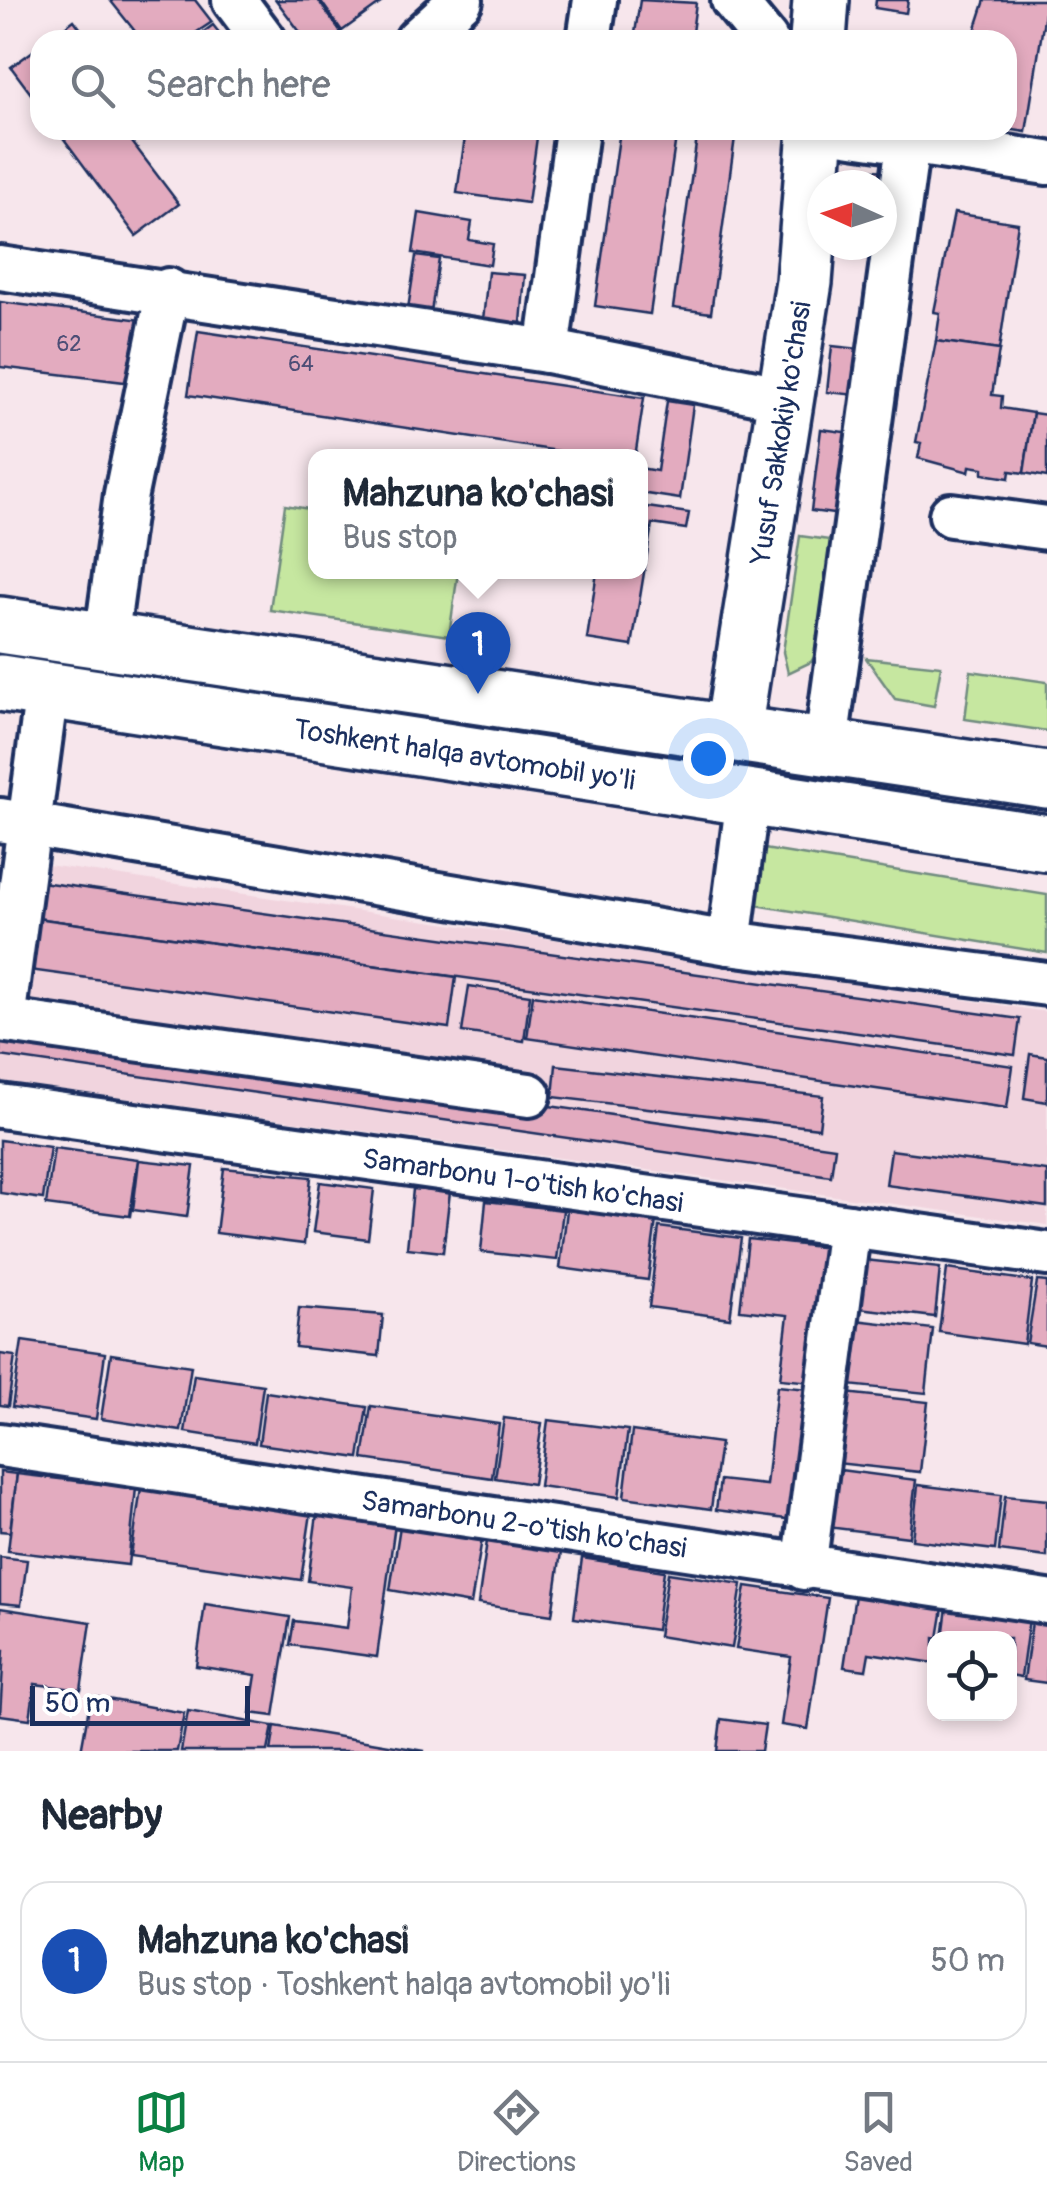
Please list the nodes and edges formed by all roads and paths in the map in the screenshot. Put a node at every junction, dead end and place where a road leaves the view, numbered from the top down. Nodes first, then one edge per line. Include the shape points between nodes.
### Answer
1 (234, 0) edge
2 (462, 0) edge
3 (594, 0) edge
4 (821, 0) edge
5 (256, 30) edge
6 (428, 30) edge
7 (590, 30) edge
8 (819, 30) edge
9 (576, 140) edge
10 (815, 140) edge
11 (885, 140) edge
12 (908, 144) junction
13 (1047, 163) edge
14 (0, 268) edge
15 (168, 290) junction
16 (547, 351) junction
17 (785, 398) junction
18 (951, 515) dead end
19 (1047, 528) edge
20 (0, 626) edge
21 (106, 641) junction
22 (23, 686) edge
23 (733, 731) junction
24 (826, 744) junction
25 (1047, 780) edge
26 (748, 798) junction
27 (13, 821) edge
28 (1047, 843) edge
29 (730, 944) junction
30 (1047, 984) edge
31 (2, 1020) edge
32 (530, 1095) dead end
33 (0, 1106) edge
34 (850, 1226) junction
35 (1047, 1254) edge
36 (0, 1444) edge
37 (804, 1568) junction
38 (1047, 1602) edge

1 - 5 street
2 - 6 street
3 - 7 street
4 - 8 main road
9 - 16 street
10 - 17 main road, Yusuf Sakkokiy ko'chasi
11 - 12 street
12 - 13 street
12 - 24 street
14 - 15 street
15 - 16 street
15 - 21 street via 126,494
16 - 17 street
17 - 23 main road, Yusuf Sakkokiy ko'chasi
18 - 19 street
20 - 21 main road
21 - 23 main road
22 - 26 main road, Toshkent halqa avtomobil yo'li
22 - 27 street
23 - 24 main road
24 - 25 main road
26 - 28 main road, Toshkent halqa avtomobil yo'li
26 - 29 street
27 - 29 street
27 - 31 street
29 - 30 street
31 - 32 street
33 - 34 street, Samarbonu 1-o'tish ko'chasi
34 - 35 street, Samarbonu 1-o'tish ko'chasi
34 - 37 street
36 - 37 street, Samarbonu 2-o'tish ko'chasi
37 - 38 street, Samarbonu 2-o'tish ko'chasi

